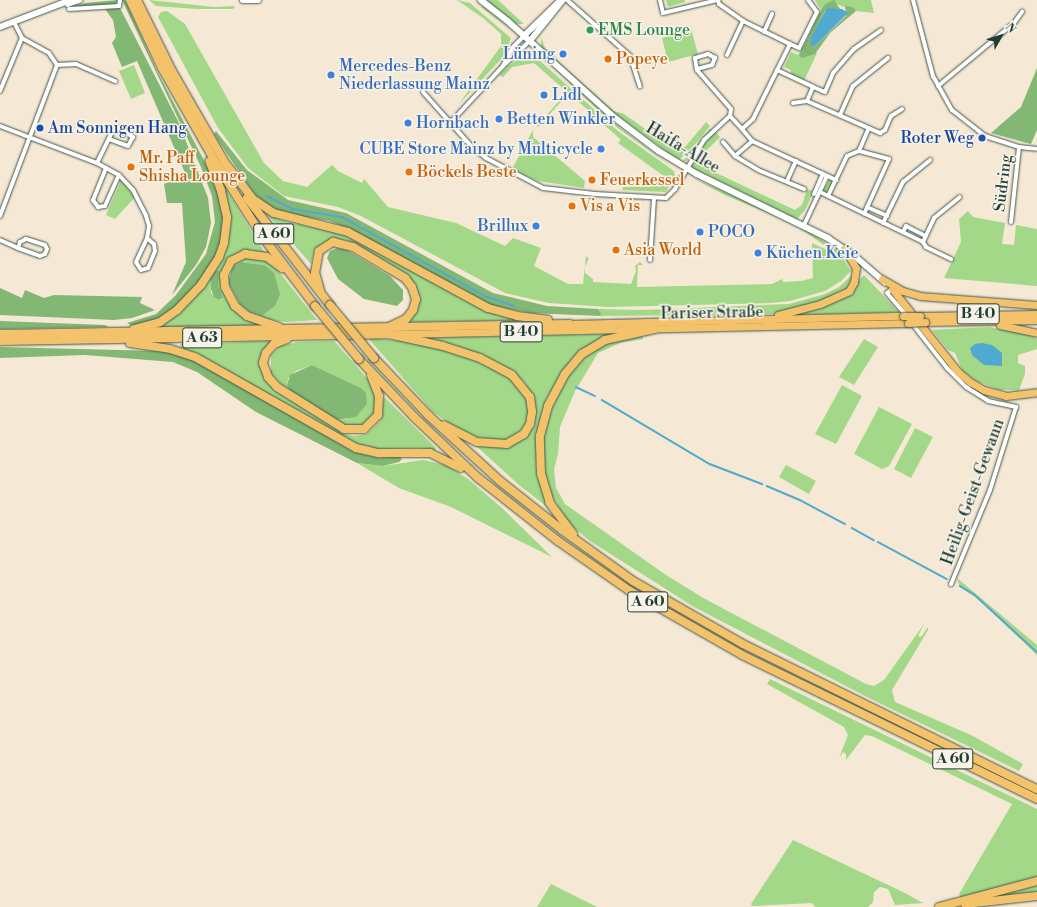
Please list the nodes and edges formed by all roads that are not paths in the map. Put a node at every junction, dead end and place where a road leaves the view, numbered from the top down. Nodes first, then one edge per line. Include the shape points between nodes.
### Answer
1 (71, 0) edge
2 (79, 0) edge
3 (120, 0) edge
4 (130, 0) edge
5 (137, 0) edge
6 (243, 0) edge
7 (258, 0) edge
8 (481, 0) edge
9 (562, 0) edge
10 (568, 0) edge
11 (660, 0) edge
12 (718, 0) edge
13 (808, 0) edge
14 (913, 0) edge
15 (61, 2) edge
16 (69, 9) dead end
17 (1022, 12) dead end
18 (772, 14) dead end
19 (743, 21) junction
20 (14, 22) junction
21 (0, 27) edge
22 (881, 30) dead end
23 (764, 32) junction
24 (524, 36) junction
25 (22, 38) junction
26 (530, 41) junction
27 (790, 44) junction
28 (727, 55) dead end
29 (888, 58) dead end
30 (57, 65) junction
31 (503, 66) junction
32 (697, 69) junction
33 (777, 70) junction
34 (115, 81) dead end
35 (640, 86) dead end
36 (938, 86) junction
37 (813, 87) junction
38 (0, 90) edge
39 (423, 92) dead end
40 (807, 100) junction
41 (794, 103) dead end
42 (902, 109) dead end
43 (840, 115) junction
44 (730, 116) junction
45 (451, 122) junction
46 (0, 126) edge
47 (869, 128) junction
48 (742, 129) junction
49 (30, 139) junction
50 (109, 139) junction
51 (202, 141) junction
52 (752, 141) junction
53 (723, 142) dead end
54 (1020, 147) junction
55 (1037, 149) edge
56 (859, 151) junction
57 (735, 156) junction
58 (930, 160) dead end
59 (796, 162) junction
60 (97, 163) junction
61 (226, 164) junction
62 (106, 168) junction
63 (686, 168) junction
64 (119, 175) junction
65 (825, 175) junction
66 (836, 180) junction
67 (787, 181) junction
68 (804, 189) dead end
69 (817, 193) junction
70 (828, 196) junction
71 (960, 197) dead end
72 (654, 198) junction
73 (867, 207) junction
74 (864, 214) junction
75 (0, 216) edge
76 (886, 216) junction
77 (1010, 222) dead end
78 (883, 223) junction
79 (804, 225) junction
80 (903, 232) junction
81 (926, 236) junction
82 (147, 238) junction
83 (0, 240) edge
84 (923, 242) junction
85 (18, 248) junction
86 (844, 248) junction
87 (951, 259) dead end
88 (650, 260) dead end
89 (293, 278) junction
90 (882, 279) junction
91 (892, 289) junction
92 (328, 303) junction
93 (1037, 305) edge
94 (1037, 314) edge
95 (742, 320) junction
96 (1037, 320) edge
97 (966, 322) junction
98 (570, 324) junction
99 (286, 329) junction
100 (654, 329) junction
101 (386, 331) junction
102 (1037, 333) edge
103 (0, 334) edge
104 (107, 336) junction
105 (298, 336) junction
106 (0, 341) edge
107 (367, 368) junction
108 (1037, 392) edge
109 (428, 415) junction
110 (500, 496) junction
111 (592, 552) junction
112 (951, 584) dead end
113 (1037, 789) edge
114 (1037, 799) edge
115 (1037, 881) edge
116 (1037, 896) edge
117 (939, 907) edge
118 (942, 907) edge

1 - 15 street
2 - 15 street
3 - 16 street via 119,6
4 - 51 highway, A 60 via 162,68
5 - 61 highway, A 60 via 172,71
6 - 7 street
8 - 24 street, Haifa-Allee
9 - 24 street
9 - 26 street
10 - 35 street via 630,56
11 - 12 street via 663,13
12 - 19 street via 719,4
13 - 27 street via 817,12 799,48
14 - 36 street, Südring
15 - 20 street
17 - 36 street via 1014,23
18 - 23 street
19 - 23 street
19 - 28 street
20 - 21 street
20 - 25 street
22 - 37 street via 854,49 833,73 824,92
23 - 27 street
24 - 26 street, Haifa-Allee
24 - 31 street via 512,48
25 - 30 street via 49,53
25 - 38 street
26 - 31 street
26 - 63 street, Haifa-Allee via 623,125
27 - 33 street
29 - 43 street via 853,86
30 - 34 street via 76,64
30 - 49 street
31 - 45 street
32 - 32 street via 695,58 708,54 716,58 712,65
32 - 44 street via 731,109
33 - 37 street
33 - 48 street via 753,119
36 - 54 street, Südring via 952,110 969,126 992,139
37 - 40 street
39 - 45 street
40 - 41 street
40 - 43 street
42 - 47 street via 891,116 883,132
43 - 47 street
44 - 48 street
44 - 63 street via 704,140
45 - 72 street via 479,154 543,188
46 - 49 street
47 - 56 street
48 - 52 street
49 - 60 street
49 - 75 street
50 - 50 street via 128,146 133,138 119,128 113,130
50 - 60 street
51 - 89 highway, A 60 via 250,218
51 - 104 highway via 221,190 227,217 224,243 219,258 201,285 171,315 150,325
52 - 57 street
52 - 59 street
53 - 57 street
54 - 55 street, Südring
54 - 77 street, Südring
56 - 66 street via 847,156
56 - 73 street via 890,160
57 - 67 street via 762,172
58 - 76 street via 903,182
59 - 65 street
59 - 67 street
60 - 62 street
61 - 92 highway, A 60 via 270,230
61 - 98 highway via 253,199 274,213 348,232 488,308 517,316
62 - 64 street
62 - 64 street via 93,200 98,208 105,206
63 - 72 street via 670,195
63 - 79 street, Haifa-Allee
64 - 82 street via 133,190 146,216 149,226
65 - 66 street
65 - 69 street
66 - 70 street
67 - 68 street
69 - 70 street
69 - 79 street
70 - 74 street
71 - 81 street via 934,218
72 - 88 street
73 - 74 street
73 - 76 street
74 - 78 street
76 - 78 street
78 - 80 street
79 - 86 street, Haifa-Allee
80 - 81 street via 906,226
80 - 84 street
81 - 84 street
82 - 82 street via 136,262 141,270 148,268 156,249
83 - 85 street
84 - 87 street via 926,247
85 - 85 street via 40,256 47,250 45,245 26,239 20,242
86 - 90 street, Haifa-Allee
86 - 95 highway via 856,271 853,284 845,294 794,313
89 - 99 highway via 267,257 250,254 231,261 224,275 228,294 241,311 254,319
89 - 107 highway, A 60, bridge
90 - 91 street, Haifa-Allee
90 - 93 highway via 903,291 920,296
91 - 108 highway via 958,372 970,382 984,390 1006,396
91 - 112 street, Heilig-Geist-Gewann via 887,294 958,379 988,401 1016,407 990,490
92 - 101 highway via 317,283 316,257 321,247 343,242 399,274 412,287 416,299 410,315
92 - 109 highway, A 60, bridge via 374,358
94 - 95 highway, Pariser Straße / B 40, bridge
95 - 98 highway, Pariser Straße / B 40
96 - 97 highway, Pariser Straße / B 40
97 - 100 highway, Pariser Straße / B 40, bridge
97 - 102 highway via 1014,327
98 - 101 highway, A 63
99 - 101 highway, A 63
99 - 104 highway, A 63
100 - 101 highway, Pariser Straße / B 40
100 - 111 highway via 605,340 582,354 555,389 543,420 540,464 546,494 561,520
101 - 105 highway, A 63
101 - 109 highway via 457,349 498,367 520,382 532,404 530,424 524,434 502,445 472,440
103 - 104 highway, A 63
104 - 105 highway, A 63
104 - 106 highway, A 63
104 - 110 highway via 195,357 351,446 378,453 418,452 443,457
105 - 107 highway via 278,342 270,348 263,363 264,372 277,387 344,429 364,429 378,415 379,396
107 - 110 highway, A 60 via 429,433
109 - 111 highway, A 60 via 526,503
110 - 114 highway, A 60 via 589,563 685,624 867,717
111 - 113 highway, A 60 via 633,581 702,622
115 - 117 highway
116 - 118 highway

